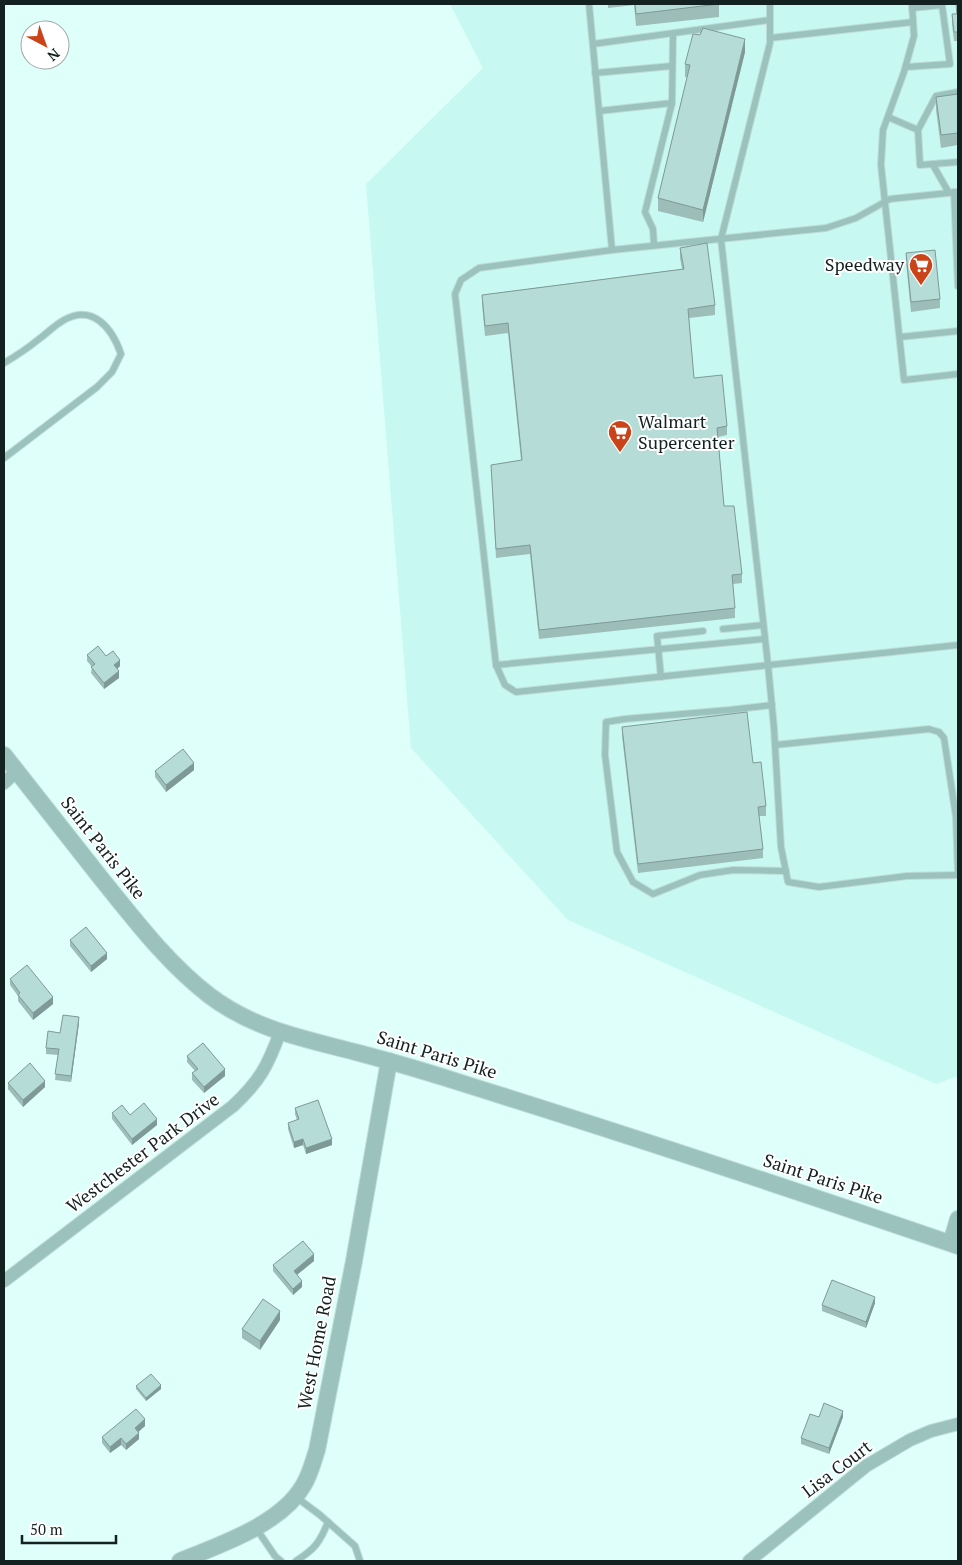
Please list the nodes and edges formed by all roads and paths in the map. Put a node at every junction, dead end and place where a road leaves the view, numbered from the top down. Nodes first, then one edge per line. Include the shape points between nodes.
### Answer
1 (589, 4) edge
2 (770, 4) edge
3 (943, 4) edge
4 (912, 6) edge
5 (770, 20) junction
6 (913, 22) junction
7 (673, 34) junction
8 (770, 38) junction
9 (593, 44) junction
10 (958, 62) edge
11 (950, 64) junction
12 (672, 66) junction
13 (906, 67) junction
14 (595, 73) junction
15 (958, 92) edge
16 (672, 103) junction
17 (599, 111) junction
18 (888, 118) junction
19 (918, 130) junction
20 (958, 162) edge
21 (933, 165) junction
22 (954, 192) edge
23 (885, 202) junction
24 (957, 233) edge
25 (721, 239) junction
26 (654, 245) junction
27 (612, 250) junction
28 (957, 253) edge
29 (958, 268) edge
30 (958, 283) edge
31 (958, 331) edge
32 (900, 337) junction
33 (4, 363) edge
34 (958, 374) edge
35 (4, 458) edge
36 (764, 625) junction
37 (722, 629) dead end
38 (704, 631) dead end
39 (765, 639) junction
40 (958, 645) edge
41 (658, 649) junction
42 (496, 665) junction
43 (768, 666) junction
44 (661, 677) junction
45 (772, 705) junction
46 (775, 745) junction
47 (4, 755) edge
48 (17, 772) junction
49 (4, 782) edge
50 (957, 816) edge
51 (786, 871) junction
52 (958, 874) edge
53 (280, 1032) junction
54 (389, 1061) junction
55 (958, 1219) edge
56 (954, 1244) edge
57 (5, 1278) edge
58 (958, 1424) edge
59 (296, 1497) junction
60 (328, 1522) junction
61 (256, 1527) junction
62 (180, 1561) edge
63 (281, 1561) edge
64 (296, 1561) edge
65 (360, 1561) edge
66 (749, 1561) edge

1 - 9 lane
2 - 5 lane
3 - 4 lane
3 - 11 lane
4 - 6 lane
5 - 7 lane
5 - 8 lane
6 - 8 lane
6 - 13 lane via 914,36
7 - 9 lane
7 - 12 lane
8 - 25 lane
9 - 14 lane
10 - 11 lane
11 - 13 lane
12 - 14 lane
12 - 16 lane
13 - 18 lane
14 - 17 lane
15 - 19 lane via 936,96
16 - 17 lane
16 - 26 lane via 645,212 653,229
17 - 27 lane
18 - 19 lane
18 - 23 lane via 883,130 881,165
19 - 21 lane via 920,165
20 - 21 lane
21 - 22 lane
22 - 23 lane
22 - 24 lane
23 - 25 lane via 856,218 826,228
23 - 32 lane
24 - 28 lane
25 - 26 lane
25 - 36 lane
26 - 27 lane
27 - 42 lane via 479,268 461,280 456,294
28 - 29 lane
29 - 30 lane
31 - 32 lane
32 - 34 lane via 904,380
33 - 35 lane via 64,320 86,314 104,325 120,354 112,372 97,387
36 - 37 lane
36 - 39 lane
38 - 41 lane via 657,636
39 - 41 lane
39 - 43 lane
40 - 43 lane
41 - 42 lane
41 - 44 lane
42 - 44 lane via 505,685 516,692
43 - 44 lane
43 - 45 lane
45 - 46 lane
45 - 51 lane via 606,722 605,755 617,852 633,882 653,894 700,874 733,870
46 - 50 lane via 929,729 939,732 944,738
46 - 51 lane
47 - 48 street, Saint Paris Pike
48 - 49 street
48 - 53 street, Saint Paris Pike via 130,915 184,975 236,1013
50 - 52 lane
51 - 52 lane via 788,882 819,887 908,876
53 - 54 street, Saint Paris Pike
53 - 57 street, Westchester Park Drive via 270,1061 249,1092
54 - 56 street, Saint Paris Pike via 703,1160
54 - 59 street, West Home Road via 316,1450 310,1473
55 - 56 street
58 - 66 street, Lisa Court via 910,1440 866,1466
59 - 60 lane
59 - 61 street, West Home Road
60 - 64 lane via 320,1541
60 - 65 lane via 355,1546
61 - 62 street, West Home Road
61 - 63 lane

